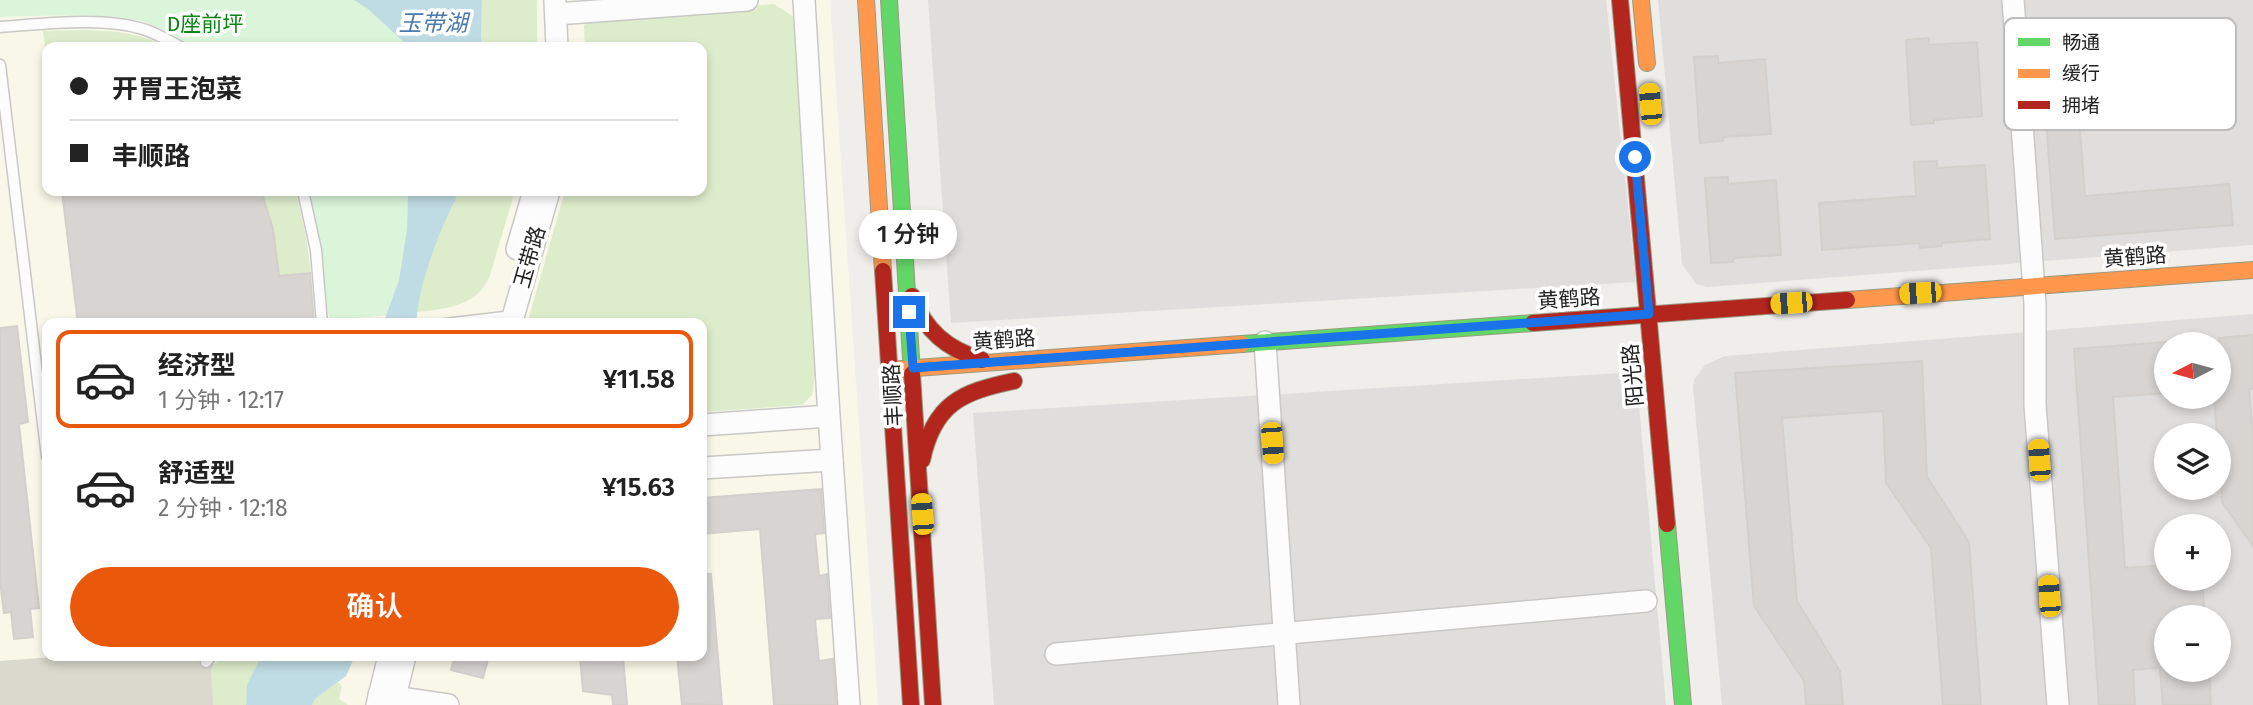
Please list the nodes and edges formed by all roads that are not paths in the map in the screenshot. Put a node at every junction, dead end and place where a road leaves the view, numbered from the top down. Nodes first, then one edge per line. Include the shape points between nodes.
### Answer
1 (747, 0) edge
2 (804, 0) edge
3 (866, 0) edge
4 (888, 0) edge
5 (1620, 0) edge
6 (1641, 0) edge
7 (2013, 0) edge
8 (564, 7) edge
9 (2014, 18) edge
10 (0, 27) edge
11 (172, 42) edge
12 (558, 42) edge
13 (571, 42) edge
14 (0, 65) edge
15 (1648, 82) dead end
16 (2023, 130) edge
17 (304, 196) edge
18 (533, 196) edge
19 (547, 196) edge
20 (2253, 270) edge
21 (907, 274) junction
22 (2035, 299) junction
23 (1668, 306) junction
24 (1649, 314) junction
25 (322, 318) edge
26 (505, 318) edge
27 (506, 318) edge
28 (1644, 333) junction
29 (1266, 356) junction
30 (1014, 361) junction
31 (913, 368) junction
32 (889, 370) junction
33 (954, 385) dead end
34 (920, 388) junction
35 (890, 390) junction
36 (42, 415) edge
37 (829, 416) junction
38 (707, 425) edge
39 (832, 460) junction
40 (707, 468) edge
41 (920, 488) junction
42 (1646, 601) dead end
43 (1283, 634) junction
44 (1056, 654) dead end
45 (389, 661) edge
46 (403, 661) edge
47 (386, 701) edge
48 (448, 705) edge
49 (849, 705) edge
50 (911, 705) edge
51 (933, 705) edge
52 (1289, 705) edge
53 (1683, 705) edge
54 (2057, 705) edge

1 - 8 street
2 - 37 street
3 - 32 main road
4 - 21 main road, 丰顺路
5 - 24 main road, 阳光路
6 - 15 main road
7 - 9 street
8 - 12 street
8 - 13 street
10 - 11 lane via 131,26
14 - 36 lane
16 - 22 street
17 - 25 lane via 316,250
18 - 26 street
19 - 27 street, 玉带路
20 - 22 main road, 黄鹤路
21 - 30 main road via 919,315 939,341 957,353 982,360
21 - 31 main road, 丰顺路
22 - 23 main road, 黄鹤路
22 - 54 street via 2035,405
23 - 24 main road, 黄鹤路
23 - 28 main road, 阳光路 via 1670,331
24 - 28 main road, 阳光路
24 - 29 main road, 黄鹤路
28 - 53 main road, 阳光路
29 - 30 main road, 黄鹤路
29 - 43 street
30 - 31 main road, 黄鹤路
31 - 32 main road, 黄鹤路
31 - 34 main road, 丰顺路
32 - 35 main road
33 - 41 main road via 1020,380 986,386 951,402 924,446
34 - 35 main road
34 - 41 main road, 丰顺路
35 - 50 main road
37 - 38 street
37 - 39 street
39 - 40 street
39 - 49 street
41 - 51 main road, 丰顺路
42 - 43 street
43 - 44 street
43 - 52 street
45 - 47 street
46 - 47 street
47 - 48 street

